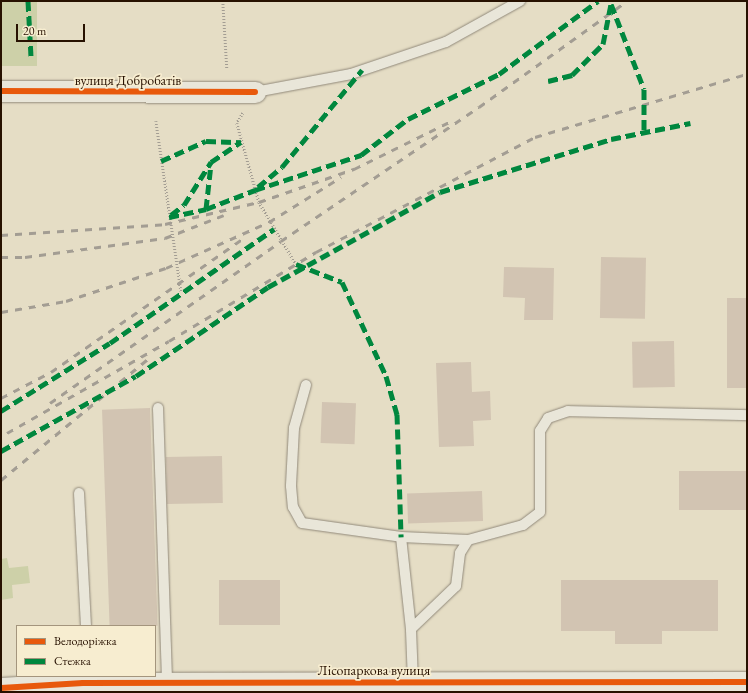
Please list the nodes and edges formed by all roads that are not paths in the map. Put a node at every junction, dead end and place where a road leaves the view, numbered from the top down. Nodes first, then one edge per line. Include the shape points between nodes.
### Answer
1 (520, 1) edge
2 (1, 91) edge
3 (255, 92) joint
4 (306, 385) dead end
5 (158, 408) dead end
6 (747, 415) edge
7 (80, 493) dead end
8 (401, 537) junction
9 (468, 540) junction
10 (86, 625) edge
11 (411, 629) junction
12 (413, 682) junction
13 (747, 682) edge
14 (167, 683) junction
15 (84, 684) edge
16 (349, 687) edge
17 (1, 688) edge

1 - 3 lane via 446,42 351,74
2 - 3 street, вулиця Добробатів
4 - 8 lane via 294,428 291,486 293,507 302,523
5 - 14 lane
6 - 9 lane via 568,411 548,418 540,431 540,512 524,525
7 - 10 lane
8 - 9 lane
8 - 11 lane
9 - 11 lane via 460,553 456,586
11 - 12 lane
12 - 13 street, Лісопаркова вулиця
12 - 16 street, Лісопаркова вулиця
14 - 15 street, Лісопаркова вулиця
14 - 16 street, Лісопаркова вулиця
15 - 17 street, Лісопаркова вулиця

